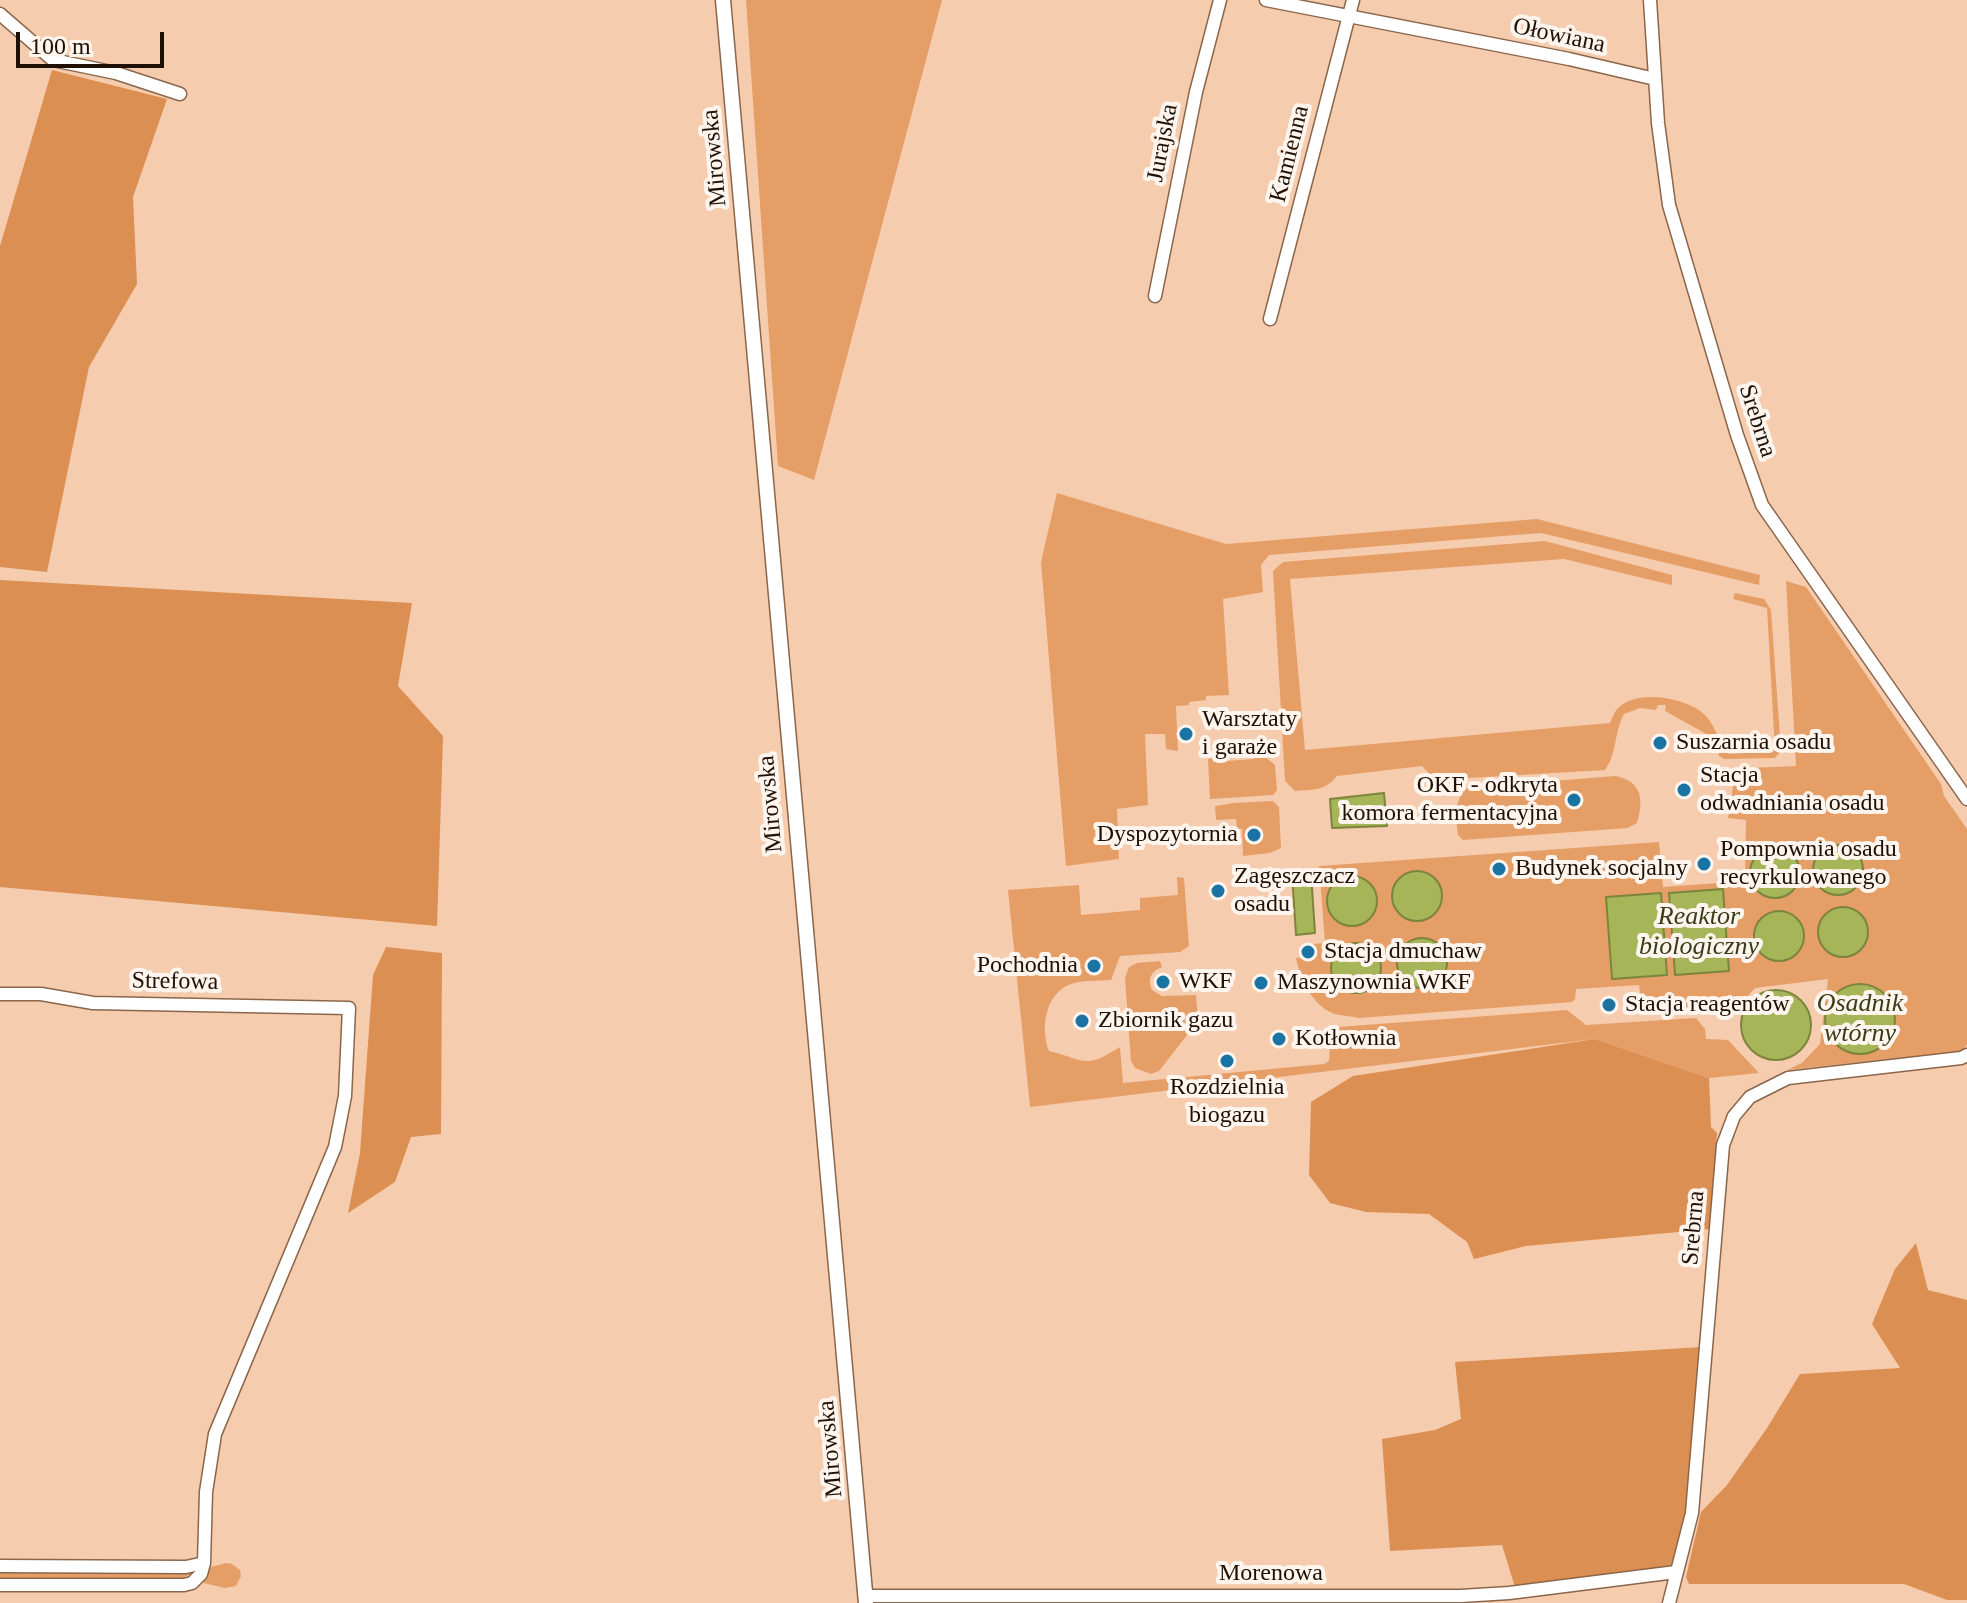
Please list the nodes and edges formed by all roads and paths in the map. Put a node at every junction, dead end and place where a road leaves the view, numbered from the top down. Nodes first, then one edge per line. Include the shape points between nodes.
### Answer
1 (723, 0) edge
2 (1220, 0) edge
3 (1266, 0) edge
4 (1353, 0) edge
5 (1650, 0) edge
6 (0, 14) edge
7 (1348, 17) junction
8 (1655, 79) junction
9 (180, 94) dead end
10 (1155, 296) dead end
11 (1270, 319) dead end
12 (1967, 799) edge
13 (0, 994) edge
14 (1967, 1055) edge
15 (204, 1563) junction
16 (0, 1566) edge
17 (1676, 1572) junction
18 (0, 1585) edge
19 (1671, 1596) edge
20 (865, 1600) edge

1 - 20 street, Mirowska
2 - 10 street, Jurajska
3 - 7 street, Ołowiana
4 - 7 street, Kamienna
5 - 8 street, Srebrna
6 - 9 street via 53,60
7 - 8 street, Ołowiana
7 - 11 street, Kamienna
8 - 12 street, Srebrna via 1669,205 1762,505
13 - 15 street, Strefowa via 93,1003 349,1008 345,1096 335,1147 215,1434 206,1492
14 - 17 street, Srebrna via 1788,1078 1750,1097 1734,1116 1723,1145 1692,1513
15 - 16 street
15 - 18 street via 201,1574 184,1585
17 - 19 street, Srebrna
17 - 20 street, Morenowa via 1461,1596

